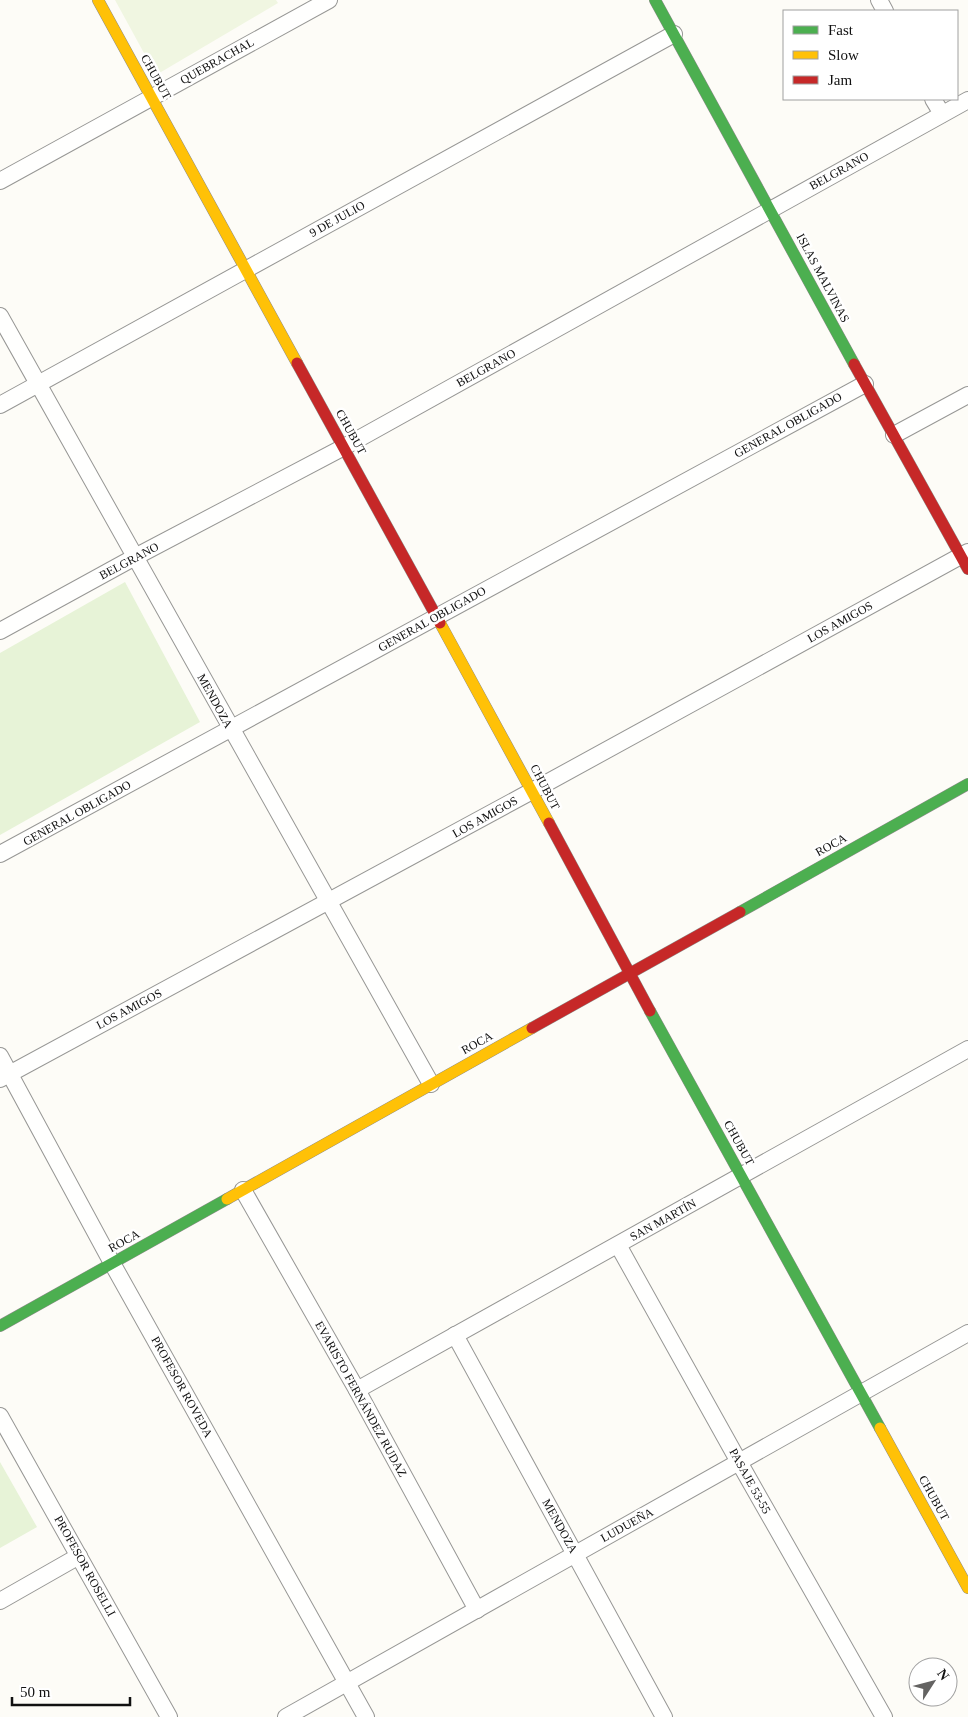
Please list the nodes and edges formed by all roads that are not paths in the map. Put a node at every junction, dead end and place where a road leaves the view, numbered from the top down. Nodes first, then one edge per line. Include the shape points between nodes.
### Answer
1 (98, 0) edge
2 (329, 0) edge
3 (655, 0) edge
4 (674, 34) junction
5 (152, 97) junction
6 (934, 100) edge
7 (968, 100) edge
8 (942, 114) junction
9 (0, 181) edge
10 (771, 210) junction
11 (245, 270) junction
12 (0, 316) edge
13 (865, 384) junction
14 (38, 385) junction
15 (968, 395) edge
16 (0, 405) edge
17 (894, 435) junction
18 (344, 448) junction
19 (136, 557) junction
20 (966, 559) edge
21 (436, 617) junction
22 (0, 631) edge
23 (230, 729) junction
24 (968, 784) edge
25 (532, 791) junction
26 (0, 854) edge
27 (328, 902) junction
28 (629, 974) junction
29 (968, 1049) edge
30 (0, 1056) edge
31 (5, 1076) edge
32 (431, 1084) junction
33 (742, 1176) junction
34 (243, 1190) junction
35 (618, 1244) junction
36 (112, 1263) junction
37 (0, 1326) edge
38 (968, 1333) edge
39 (455, 1335) junction
40 (357, 1390) junction
41 (862, 1393) junction
42 (0, 1416) edge
43 (739, 1462) junction
44 (575, 1554) junction
45 (79, 1556) junction
46 (968, 1588) edge
47 (0, 1601) edge
48 (477, 1610) junction
49 (347, 1683) junction
50 (169, 1717) edge
51 (286, 1717) edge
52 (366, 1717) edge
53 (664, 1717) edge
54 (884, 1717) edge

1 - 5 street, CHUBUT
2 - 5 street, QUEBRACHAL
3 - 4 street, ISLAS MALVINAS
4 - 10 street, ISLAS MALVINAS
4 - 11 street, 9 DE JULIO
5 - 9 street, QUEBRACHAL
5 - 11 street, CHUBUT
6 - 8 street
7 - 8 street, BELGRANO
8 - 10 street, BELGRANO
10 - 13 street, ISLAS MALVINAS
10 - 18 street, BELGRANO
11 - 14 street, 9 DE JULIO
11 - 18 street, CHUBUT
12 - 14 street, MENDOZA
13 - 17 street, ISLAS MALVINAS
13 - 21 street, GENERAL OBLIGADO
14 - 16 street, 9 DE JULIO
14 - 19 street, MENDOZA
15 - 17 street
17 - 20 street, ISLAS MALVINAS
18 - 19 street, BELGRANO
18 - 21 street, CHUBUT
19 - 22 street, BELGRANO
19 - 23 street, MENDOZA
20 - 25 street, LOS AMIGOS
21 - 23 street, GENERAL OBLIGADO
21 - 25 street, CHUBUT
23 - 26 street, GENERAL OBLIGADO
23 - 27 street, MENDOZA
24 - 28 street, ROCA
25 - 27 street, LOS AMIGOS
25 - 28 street, CHUBUT
27 - 31 street, LOS AMIGOS
27 - 32 street, MENDOZA
28 - 32 street, ROCA
28 - 33 street, CHUBUT
29 - 33 street, SAN MARTÍN
30 - 31 street, PROFESOR ROVEDA
31 - 36 street, PROFESOR ROVEDA
32 - 34 street, ROCA
33 - 35 street, SAN MARTÍN
33 - 41 street, CHUBUT
34 - 36 street, ROCA
34 - 40 street, EVARISTO FERNÁNDEZ RUDAZ
35 - 39 street, SAN MARTÍN
35 - 43 street, PASAJE 53-55
36 - 37 street, ROCA
36 - 49 street, PROFESOR ROVEDA
38 - 41 street, LUDUEÑA
39 - 40 street, SAN MARTÍN
39 - 44 street, MENDOZA
40 - 48 street, EVARISTO FERNÁNDEZ RUDAZ
41 - 43 street, LUDUEÑA
41 - 46 street, CHUBUT
42 - 45 street, PROFESOR ROSELLI
43 - 44 street, LUDUEÑA
43 - 54 street, PASAJE 53-55
44 - 48 street, LUDUEÑA
44 - 53 street, MENDOZA
45 - 47 street
45 - 50 street, PROFESOR ROSELLI
48 - 49 street, LUDUEÑA
49 - 51 street, LUDUEÑA
49 - 52 street, PROFESOR ROVEDA

